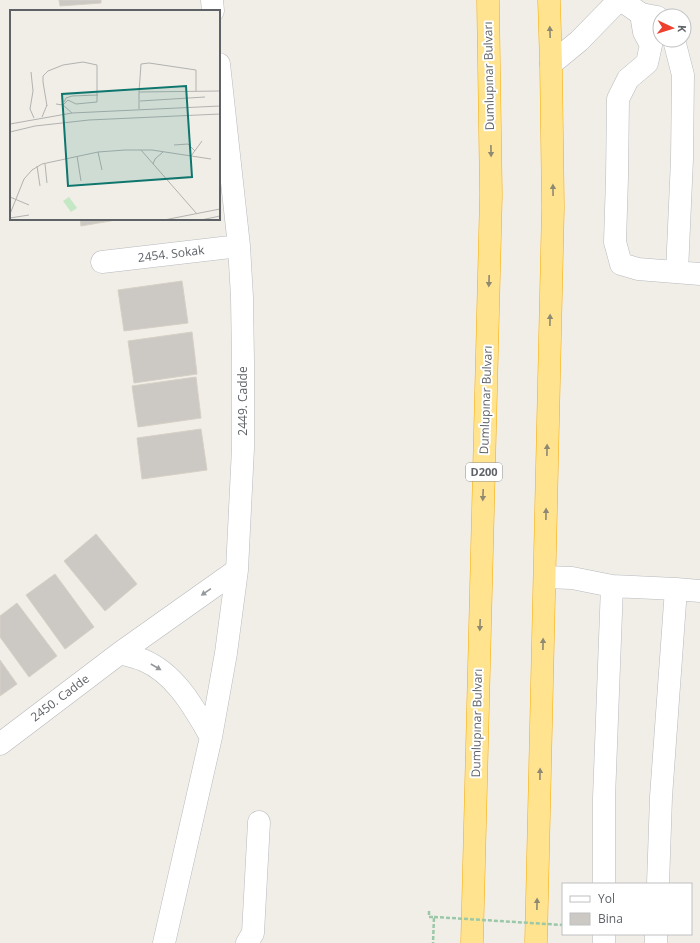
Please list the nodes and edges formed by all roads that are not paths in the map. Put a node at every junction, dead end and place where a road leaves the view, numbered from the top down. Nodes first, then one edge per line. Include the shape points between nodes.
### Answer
1 (212, 0) edge
2 (488, 0) edge
3 (549, 0) edge
4 (620, 0) edge
5 (213, 10) edge
6 (650, 17) edge
7 (676, 48) edge
8 (551, 64) junction
9 (220, 78) edge
10 (240, 246) junction
11 (102, 262) dead end
12 (677, 272) junction
13 (700, 274) edge
14 (238, 570) junction
15 (545, 577) junction
16 (612, 586) junction
17 (676, 589) junction
18 (700, 591) edge
19 (120, 653) junction
20 (211, 737) junction
21 (0, 744) edge
22 (259, 822) dead end
23 (604, 883) edge
24 (658, 883) edge
25 (164, 943) edge
26 (247, 943) edge
27 (472, 943) edge
28 (536, 943) edge

1 - 5 street
2 -> 27 highway, Dumlupınar Bulvarı / D200 via 491,195
8 -> 3 highway
4 - 6 street
4 - 8 street via 579,41
6 - 12 street via 644,32 651,45 647,63 628,79 618,99 615,242 621,264 638,269
7 - 12 street via 683,75
15 -> 8 highway via 553,207
9 - 10 street, 2449. Cadde
10 - 11 street, 2454. Sokak
10 - 14 street, 2449. Cadde via 244,448
12 - 13 street
14 -> 19 street, 2450. Cadde
14 - 20 street, 2449. Cadde
15 - 16 street via 572,578
28 -> 15 highway
16 - 17 street
16 - 23 street via 604,798
17 - 18 street
17 - 24 street via 661,798
19 -> 20 street via 143,660 161,670 179,688
19 - 21 street, 2450. Cadde
20 - 25 street, 2449. Cadde
22 - 26 street via 253,933

